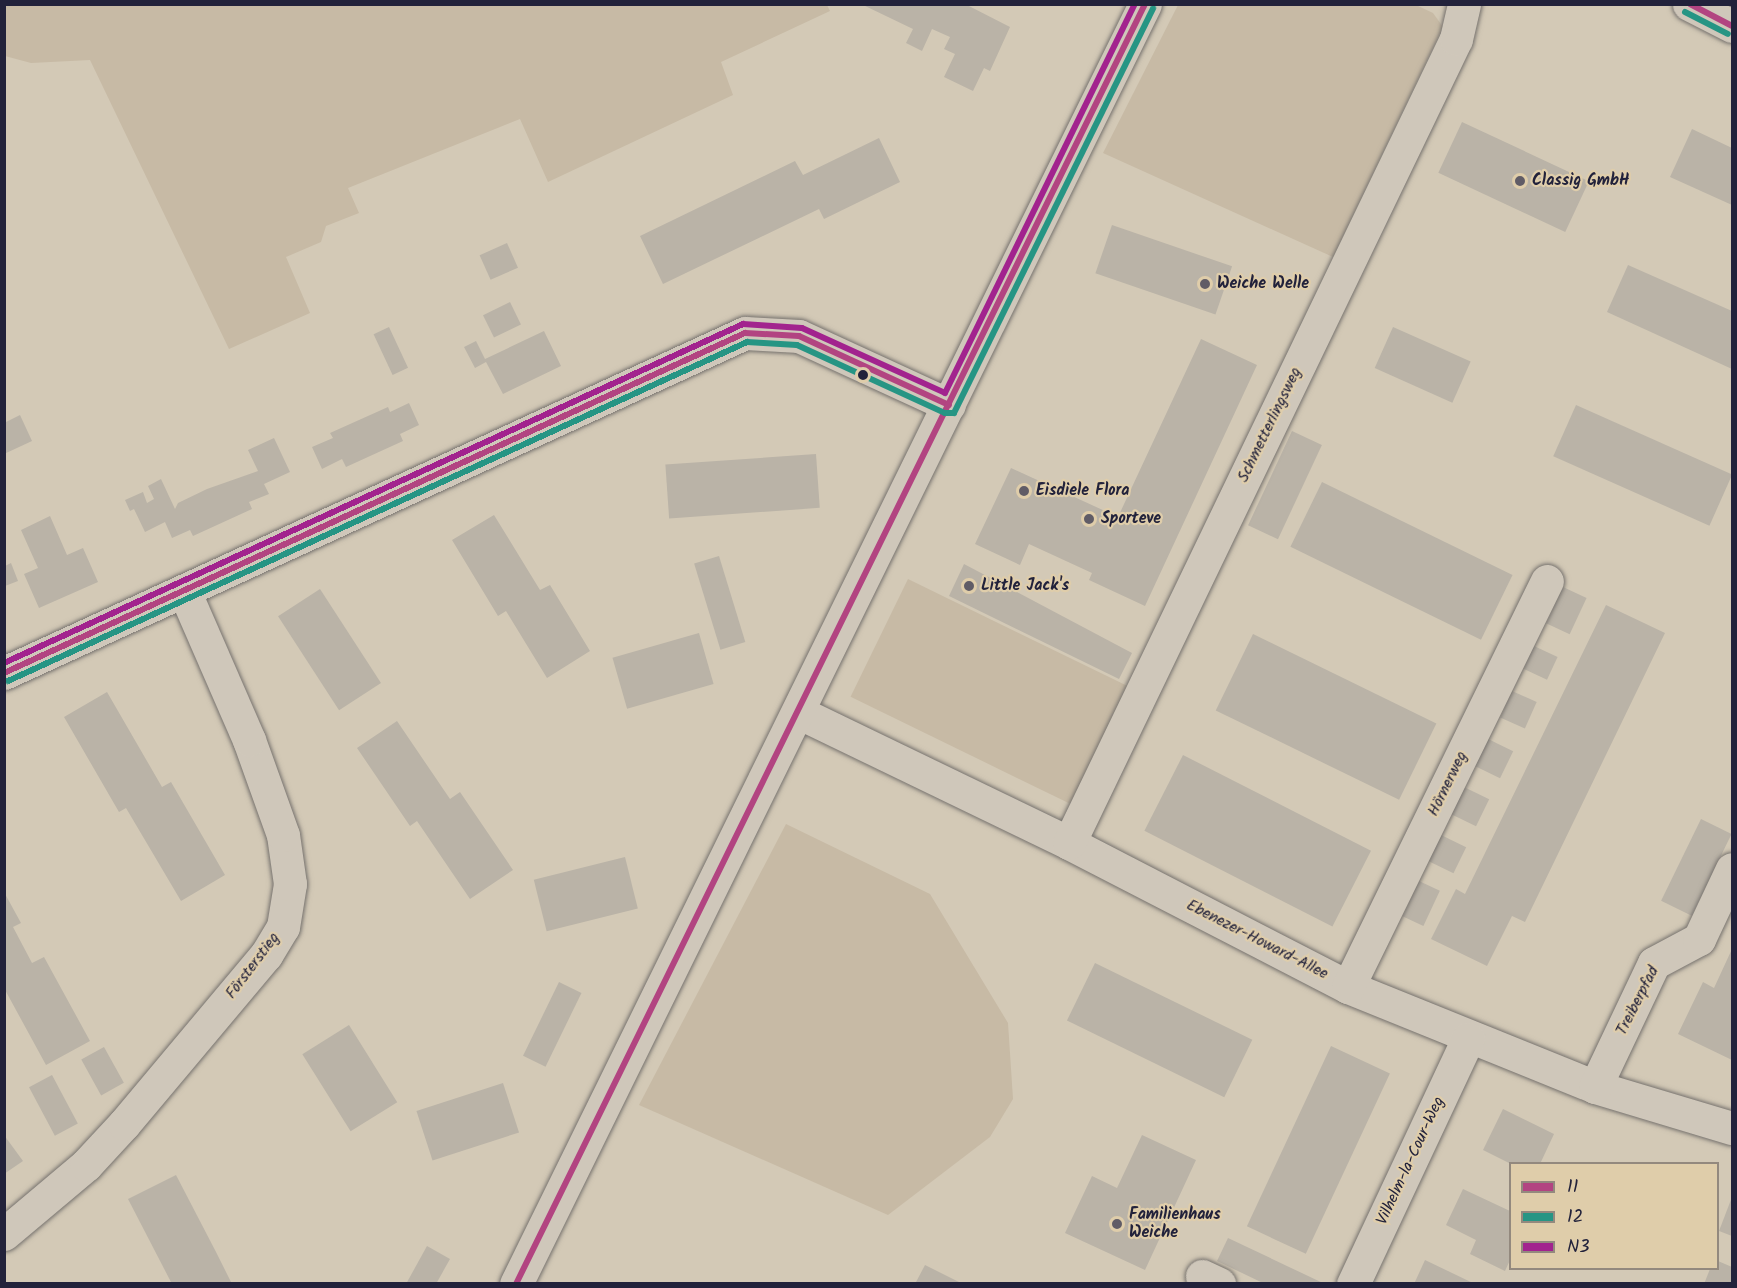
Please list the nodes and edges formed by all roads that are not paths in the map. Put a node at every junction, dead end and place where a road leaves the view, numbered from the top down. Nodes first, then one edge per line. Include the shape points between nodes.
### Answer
1 (1464, 4) edge
2 (1689, 4) edge
3 (1133, 8) edge
4 (1732, 26) edge
5 (949, 405) junction
6 (1547, 581) dead end
7 (185, 593) junction
8 (4, 673) edge
9 (798, 712) junction
10 (1069, 843) junction
11 (1732, 869) edge
12 (1348, 987) junction
13 (1468, 1038) junction
14 (1595, 1087) junction
15 (1732, 1128) edge
16 (4, 1234) edge
17 (516, 1284) edge
18 (1353, 1284) edge

1 - 10 street, Schmetterlingsweg via 1456,39
2 - 4 street
3 - 5 street
5 - 7 street via 799,336 745,333
5 - 9 street
6 - 12 street, Hörnerweg
7 - 8 street
7 - 16 street, Försterstieg via 249,740 283,835 290,884 282,927 266,955 124,1124 86,1165
9 - 10 street, Ebenezer-Howard-Allee
9 - 17 street
10 - 12 street, Ebenezer-Howard-Allee
11 - 14 street, Treiberpfad via 1699,939 1654,963
12 - 13 street, Ebenezer-Howard-Allee
13 - 14 street, Ebenezer-Howard-Allee
13 - 18 street, Vilhelm-la-Cour-Weg
14 - 15 street, Ebenezer-Howard-Allee

